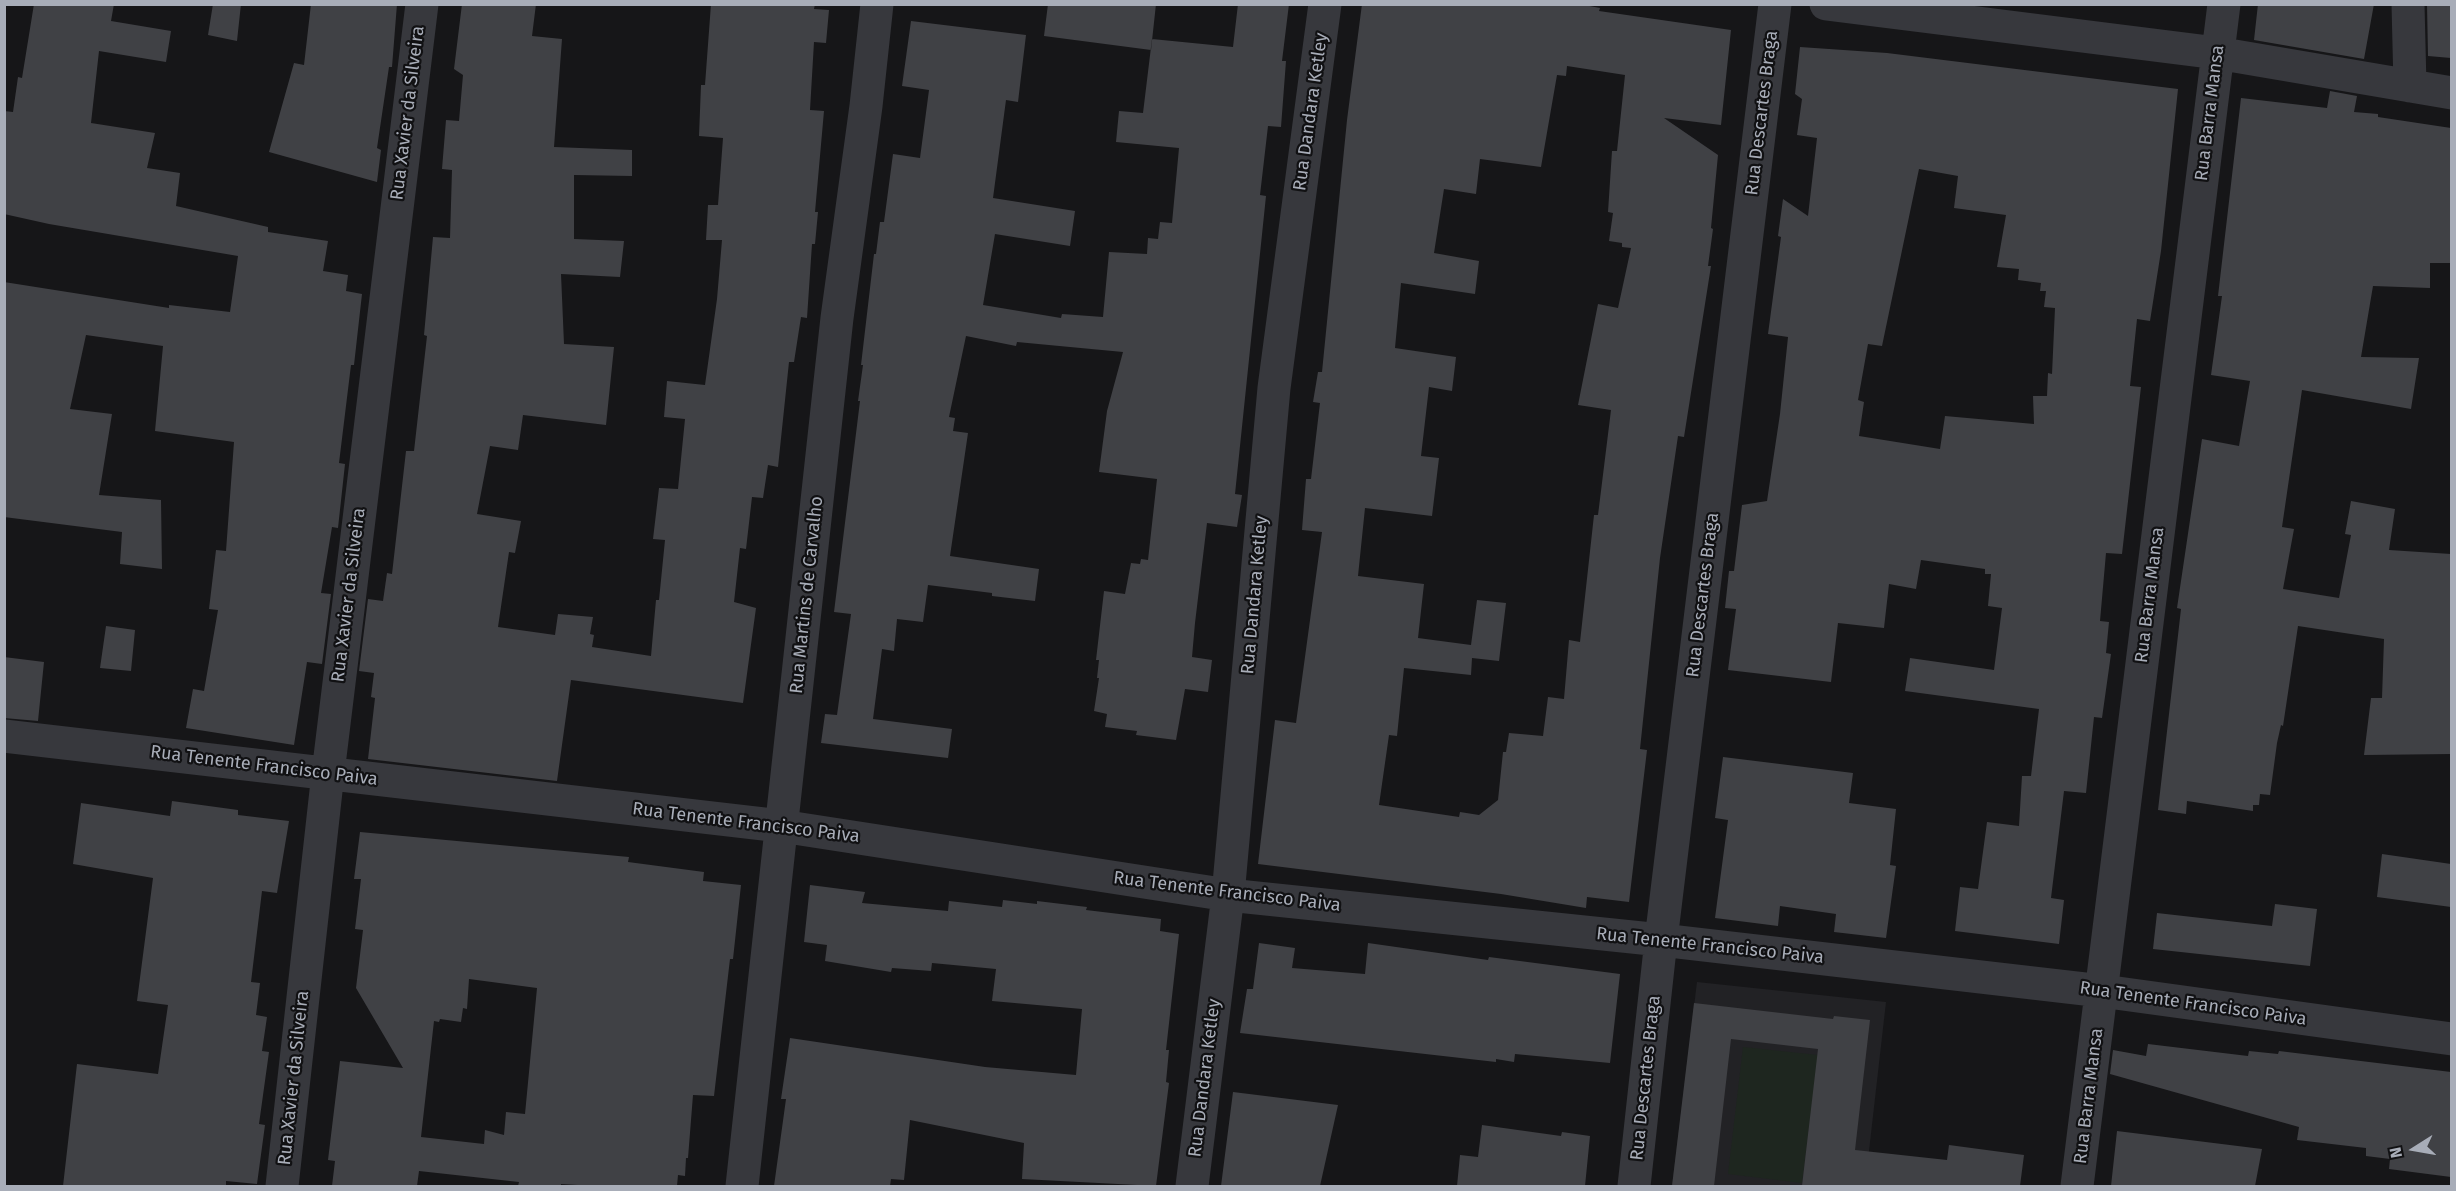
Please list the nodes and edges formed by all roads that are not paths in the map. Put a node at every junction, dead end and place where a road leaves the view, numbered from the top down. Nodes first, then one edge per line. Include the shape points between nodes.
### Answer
1 (422, 4) edge
2 (877, 4) edge
3 (1325, 4) edge
4 (1775, 4) edge
5 (1826, 4) edge
6 (2224, 4) edge
7 (2408, 4) edge
8 (2217, 52) junction
9 (2410, 86) junction
10 (2451, 93) edge
11 (4, 736) edge
12 (328, 773) junction
13 (782, 826) junction
14 (1228, 895) junction
15 (1661, 940) junction
16 (2102, 991) junction
17 (2451, 1039) edge
18 (282, 1186) edge
19 (742, 1186) edge
20 (1192, 1186) edge
21 (1634, 1186) edge
22 (2077, 1186) edge

1 - 12 street, Rua Xavier da Silveira
2 - 13 street, Rua Martins de Carvalho via 837,318
3 - 14 street, Rua Dandara Ketley via 1274,388
4 - 15 street, Rua Descartes Braga
5 - 8 street
6 - 8 street, Rua Barra Mansa
7 - 9 street
8 - 9 street
8 - 16 street, Rua Barra Mansa
9 - 10 street
11 - 12 street, Rua Tenente Francisco Paiva
12 - 13 street, Rua Tenente Francisco Paiva
12 - 18 street, Rua Xavier da Silveira
13 - 14 street, Rua Tenente Francisco Paiva
13 - 19 street, Rua Martins de Carvalho
14 - 15 street, Rua Tenente Francisco Paiva
14 - 20 street, Rua Dandara Ketley
15 - 16 street, Rua Tenente Francisco Paiva
15 - 21 street, Rua Descartes Braga
16 - 17 street, Rua Tenente Francisco Paiva
16 - 22 street, Rua Barra Mansa

